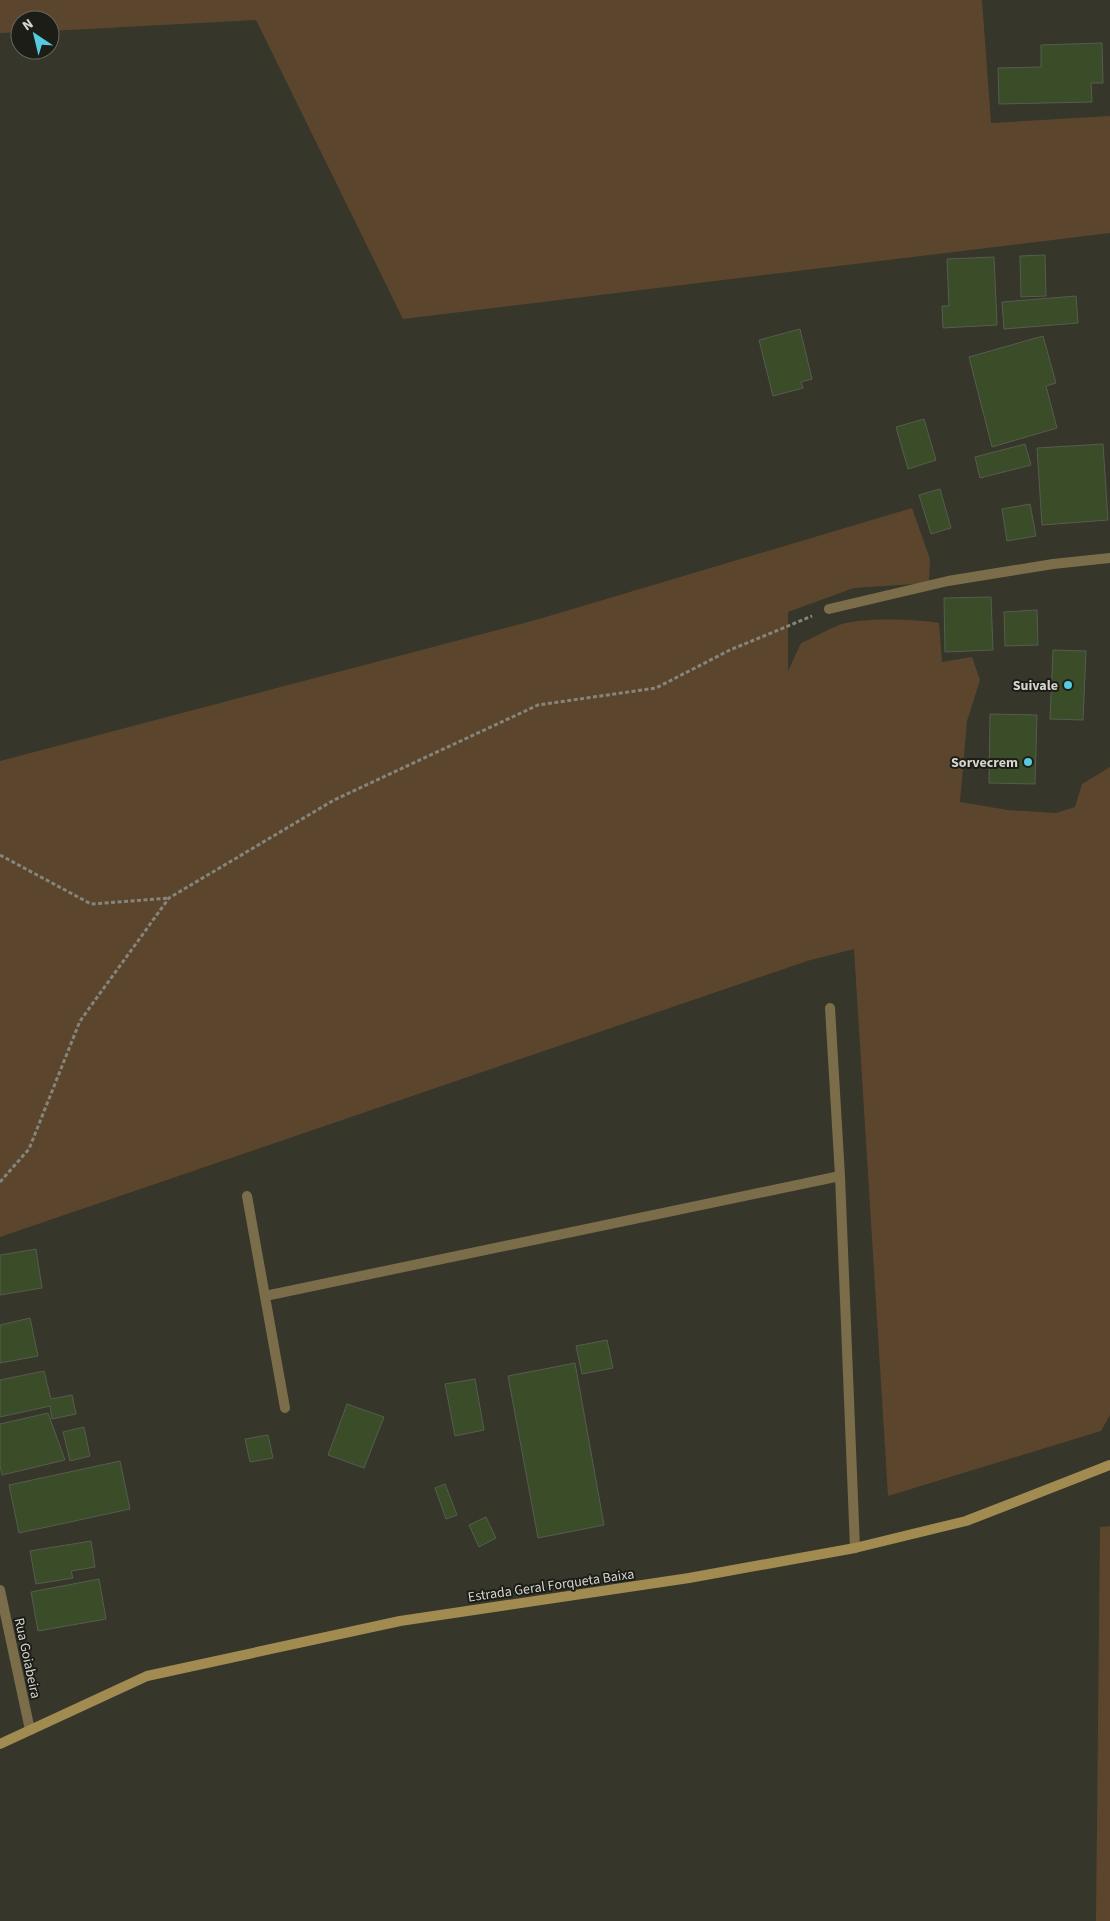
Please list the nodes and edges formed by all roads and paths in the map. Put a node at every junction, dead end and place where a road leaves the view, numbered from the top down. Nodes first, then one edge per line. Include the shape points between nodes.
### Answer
1 (1110, 558) edge
2 (830, 609) joint
3 (0, 855) edge
4 (169, 898) junction
5 (830, 1008) dead end
6 (840, 1176) junction
7 (0, 1182) edge
8 (247, 1196) dead end
9 (265, 1296) junction
10 (285, 1408) dead end
11 (1110, 1465) edge
12 (854, 1548) junction
13 (0, 1590) edge
14 (30, 1730) junction
15 (0, 1744) edge

1 - 2 street via 948,582
2 - 4 path via 730,650 656,688 538,705 334,800
3 - 4 path via 91,904
4 - 7 path via 80,1021 29,1149
5 - 6 street
6 - 9 street
6 - 12 street
8 - 9 street
9 - 10 street
11 - 12 street, Estrada Geral Forqueta Baixa via 966,1520
12 - 14 street, Estrada Geral Forqueta Baixa via 689,1578 400,1621 147,1676
13 - 14 street, Rua Goiabeira
14 - 15 street, Estrada Geral Forqueta Baixa

